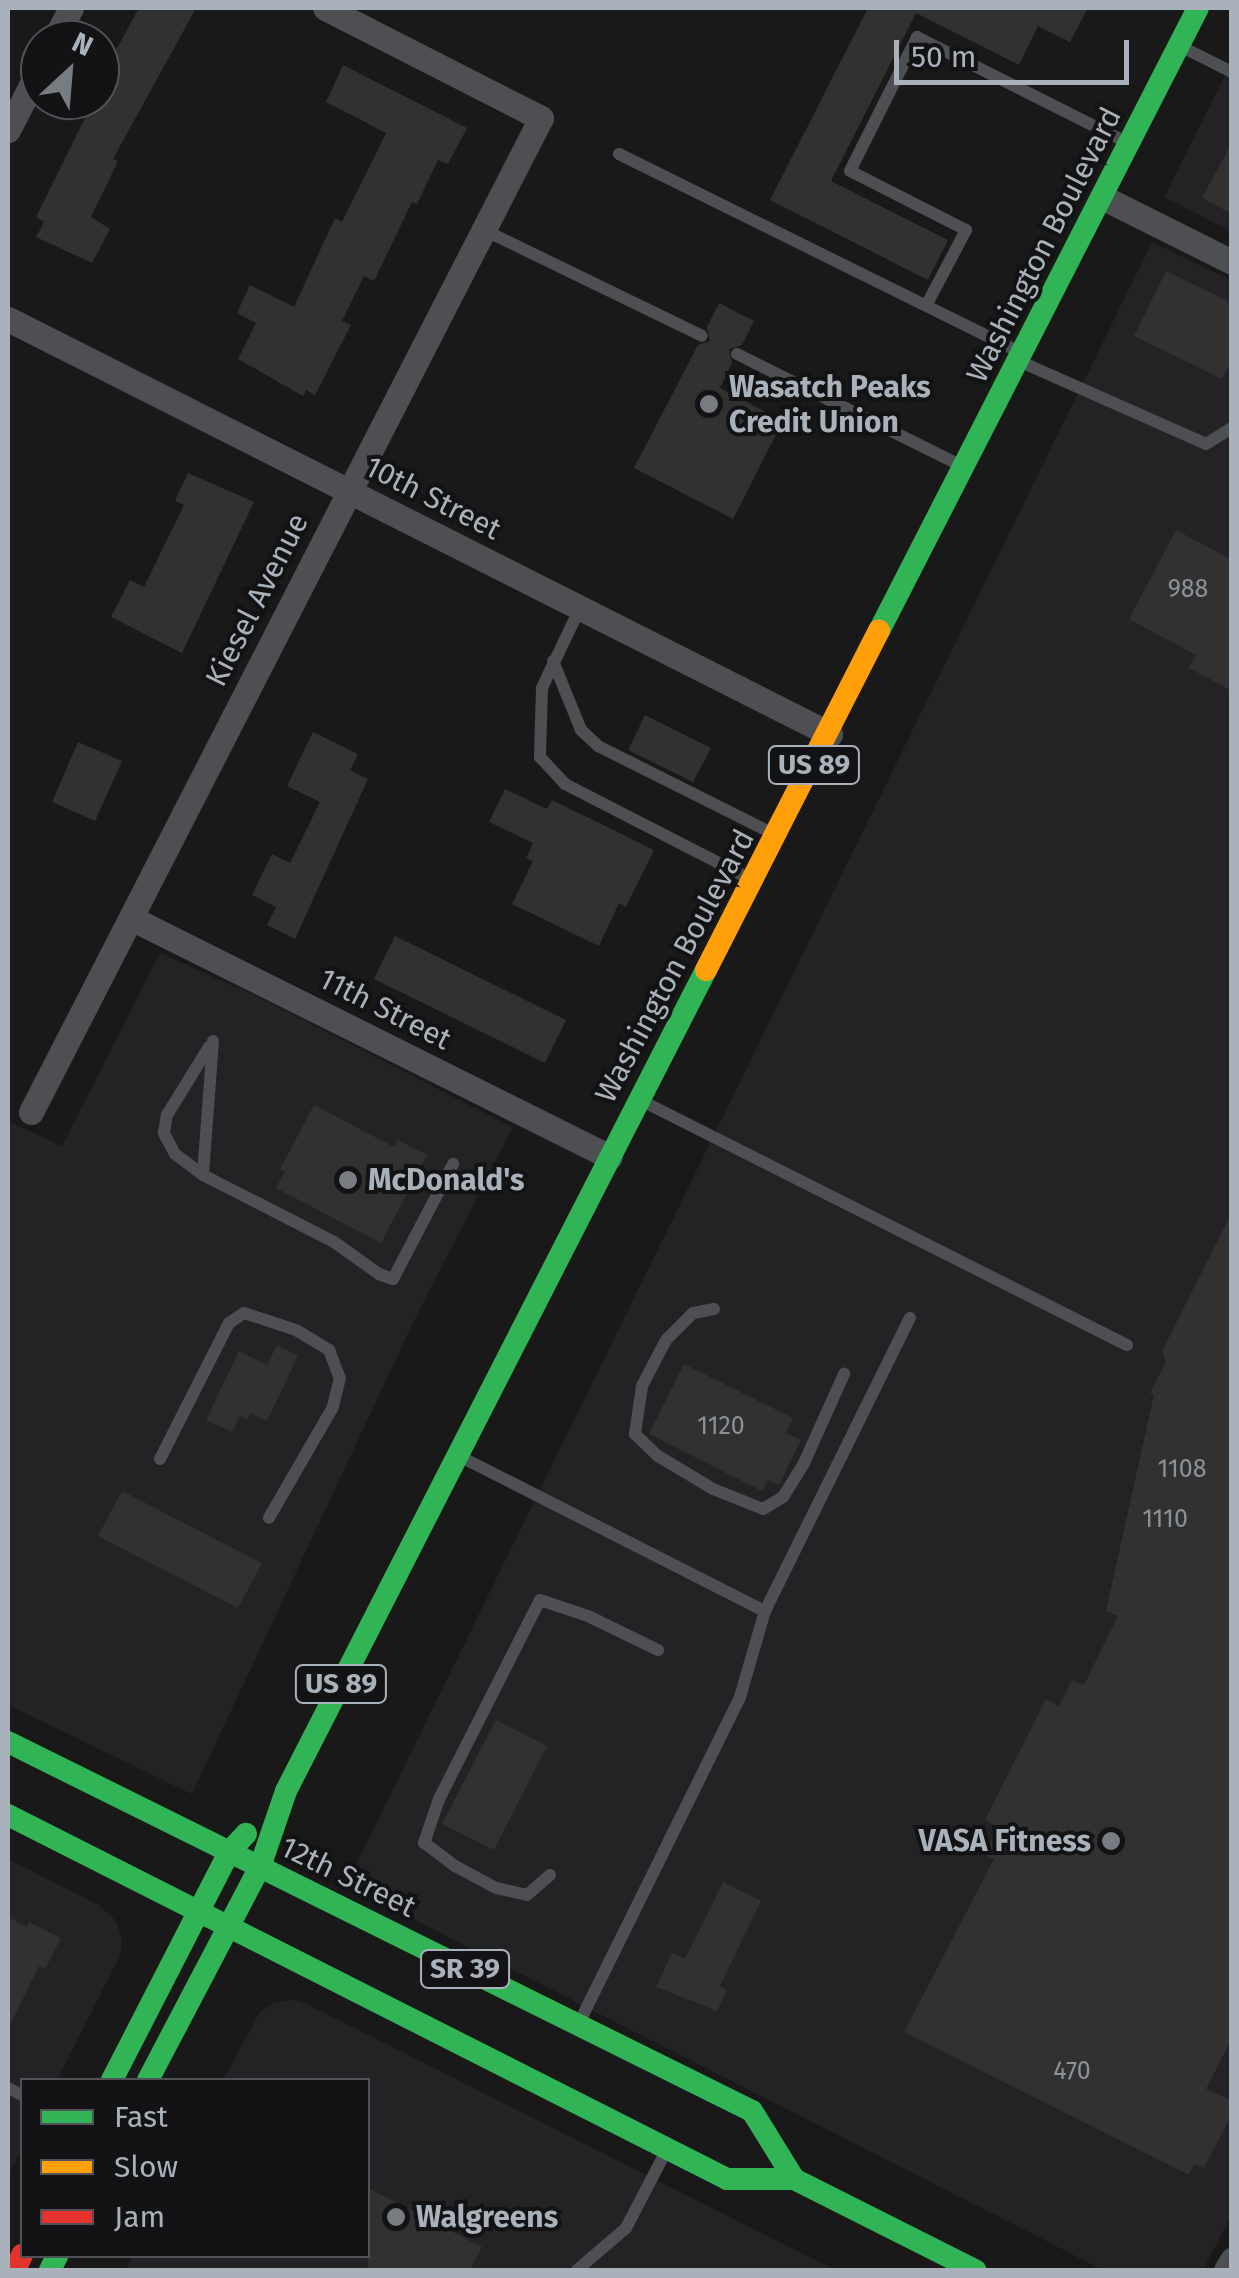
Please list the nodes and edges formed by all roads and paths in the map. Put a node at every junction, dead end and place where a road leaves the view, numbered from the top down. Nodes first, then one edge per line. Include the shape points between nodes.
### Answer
1 (326, 8) edge
2 (1198, 8) edge
3 (1179, 45) junction
4 (1232, 72) edge
5 (20, 107) edge
6 (8, 130) edge
7 (1129, 144) junction
8 (619, 154) dead end
9 (1102, 197) junction
10 (484, 230) junction
11 (1232, 262) edge
12 (927, 304) junction
13 (8, 319) edge
14 (702, 336) dead end
15 (737, 354) dead end
16 (1021, 358) junction
17 (1232, 428) edge
18 (965, 468) junction
19 (349, 492) junction
20 (579, 610) junction
21 (554, 661) junction
22 (830, 734) junction
23 (778, 835) junction
24 (754, 882) junction
25 (131, 918) junction
26 (639, 1099) junction
27 (31, 1112) dead end
28 (610, 1157) junction
29 (452, 1164) dead end
30 (203, 1175) junction
31 (714, 1308) dead end
32 (910, 1318) dead end
33 (1127, 1344) dead end
34 (844, 1374) dead end
35 (459, 1456) junction
36 (160, 1460) dead end
37 (269, 1518) dead end
38 (765, 1611) junction
39 (658, 1650) dead end
40 (8, 1742) edge
41 (286, 1791) junction
42 (8, 1815) edge
43 (229, 1852) junction
44 (260, 1867) junction
45 (550, 1874) dead end
46 (198, 1912) junction
47 (228, 1927) junction
48 (578, 2025) junction
49 (113, 2078) edge
50 (149, 2078) edge
51 (667, 2149) junction
52 (794, 2178) junction
53 (1232, 2260) edge
54 (577, 2270) edge
55 (975, 2270) edge
56 (1226, 2270) edge

1 - 10 street, Kiesel Avenue via 541,118
2 - 3 main road, Washington Boulevard / US 89
3 - 4 lane
3 - 7 main road, Washington Boulevard / US 89
5 - 6 street
7 - 9 main road, Washington Boulevard / US 89
7 - 12 lane via 917,37 850,171 966,230
8 - 12 lane
9 - 11 street
9 - 16 main road, Washington Boulevard / US 89
10 - 14 lane
10 - 19 street, Kiesel Avenue
12 - 16 lane
13 - 19 street, 10th Street
15 - 18 lane
16 - 17 lane via 1206,444
16 - 18 main road, Washington Boulevard / US 89
18 - 22 main road, Washington Boulevard / US 89
19 - 20 street, 10th Street
19 - 25 street, Kiesel Avenue
20 - 21 lane
20 - 22 street, 10th Street
21 - 23 lane via 581,730 598,746
21 - 24 lane via 542,688 540,757 565,784
22 - 23 main road, Washington Boulevard / US 89
23 - 24 main road, Washington Boulevard / US 89
24 - 26 main road, Washington Boulevard / US 89
25 - 27 street, Kiesel Avenue
25 - 28 street, 11th Street
26 - 28 main road, Washington Boulevard / US 89
26 - 33 lane
28 - 35 main road, Washington Boulevard / US 89
29 - 30 lane via 393,1278
30 - 30 lane via 213,1041 166,1115 164,1133 176,1154
31 - 34 lane via 693,1314 666,1340 642,1386 634,1434 712,1489 763,1509 783,1497
32 - 38 lane
35 - 38 lane
35 - 41 main road, Washington Boulevard / US 89
36 - 37 lane via 229,1323 244,1313 296,1330 329,1350 340,1378 334,1406
38 - 48 lane via 740,1697
39 - 45 lane via 540,1600 439,1799 424,1843 455,1866 496,1888 527,1895
40 - 43 main road, 12th Street / SR 39
41 - 43 main road, Washington Boulevard / US 89
41 - 44 main road, Washington Boulevard / US 89
42 - 46 main road, SR 39
43 - 44 main road, 12th Street / SR 39
43 - 46 main road, Washington Boulevard / US 89
44 - 47 main road, Washington Boulevard / US 89
44 - 48 main road, 12th Street / SR 39
46 - 47 main road, SR 39
46 - 49 main road, Washington Boulevard / US 89
47 - 50 main road, Washington Boulevard / US 89
47 - 51 main road, SR 39
48 - 52 main road, 12th Street / SR 39 via 752,2111
51 - 52 main road, SR 39 via 727,2179
51 - 54 lane via 626,2228
52 - 55 main road, SR 39
53 - 56 street

